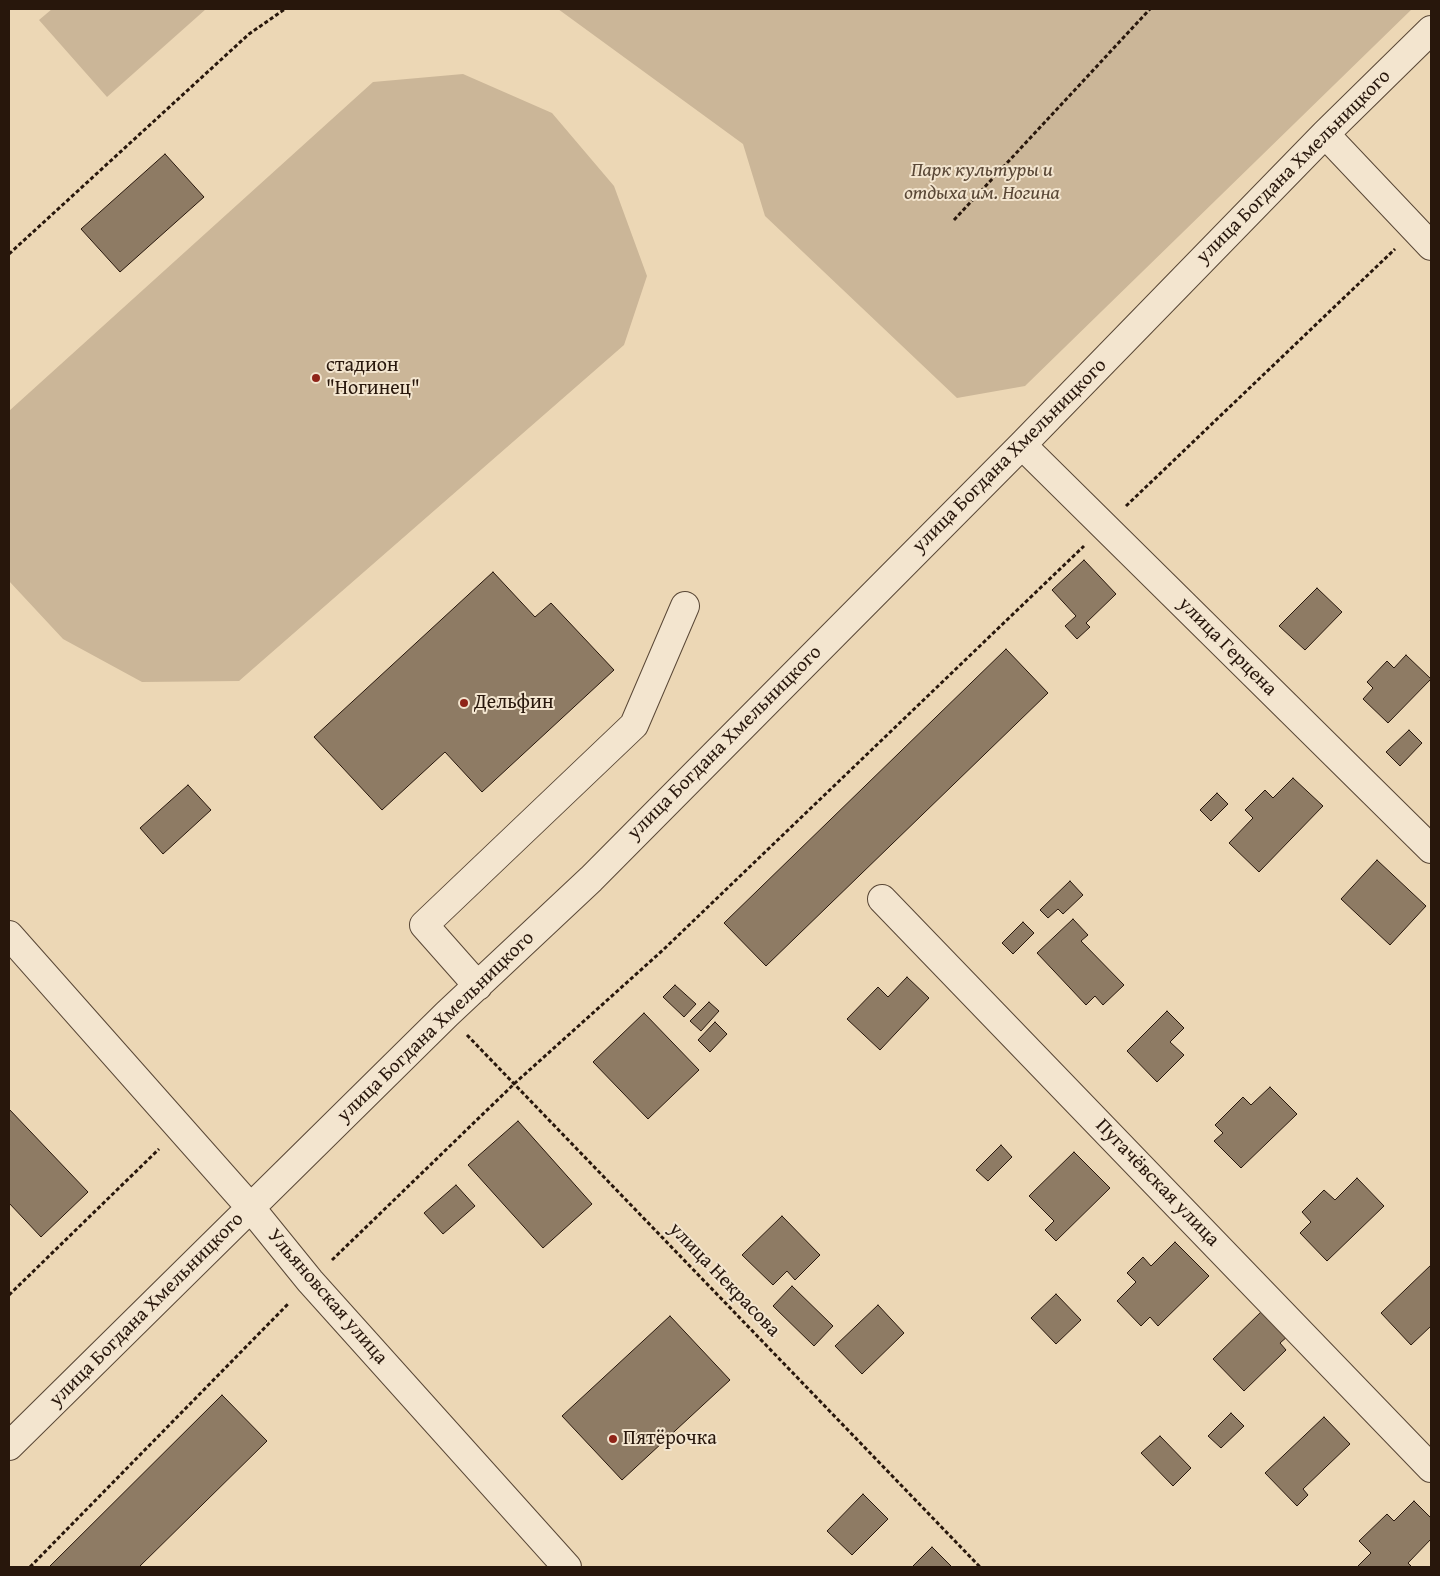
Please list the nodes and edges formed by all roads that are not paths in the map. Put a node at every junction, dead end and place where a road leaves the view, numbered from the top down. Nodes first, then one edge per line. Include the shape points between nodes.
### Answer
1 (1431, 30) edge
2 (1325, 134) junction
3 (1423, 238) edge
4 (1022, 445) junction
5 (685, 606) dead end
6 (1431, 849) edge
7 (882, 899) dead end
8 (9, 935) edge
9 (478, 986) junction
10 (250, 1207) junction
11 (9, 1446) edge
12 (1431, 1468) edge
13 (567, 1567) edge

1 - 2 street, улица Богдана Хмельницкого
2 - 3 street
2 - 4 street, улица Богдана Хмельницкого
4 - 6 street, улица Герцена
4 - 9 street, улица Богдана Хмельницкого via 591,879
5 - 9 street via 634,725 424,925
7 - 12 street, Пугачёвская улица
8 - 10 street, Ульяновская улица
9 - 10 street, улица Богдана Хмельницкого
10 - 11 street, улица Богдана Хмельницкого
10 - 13 street, Ульяновская улица via 310,1281

